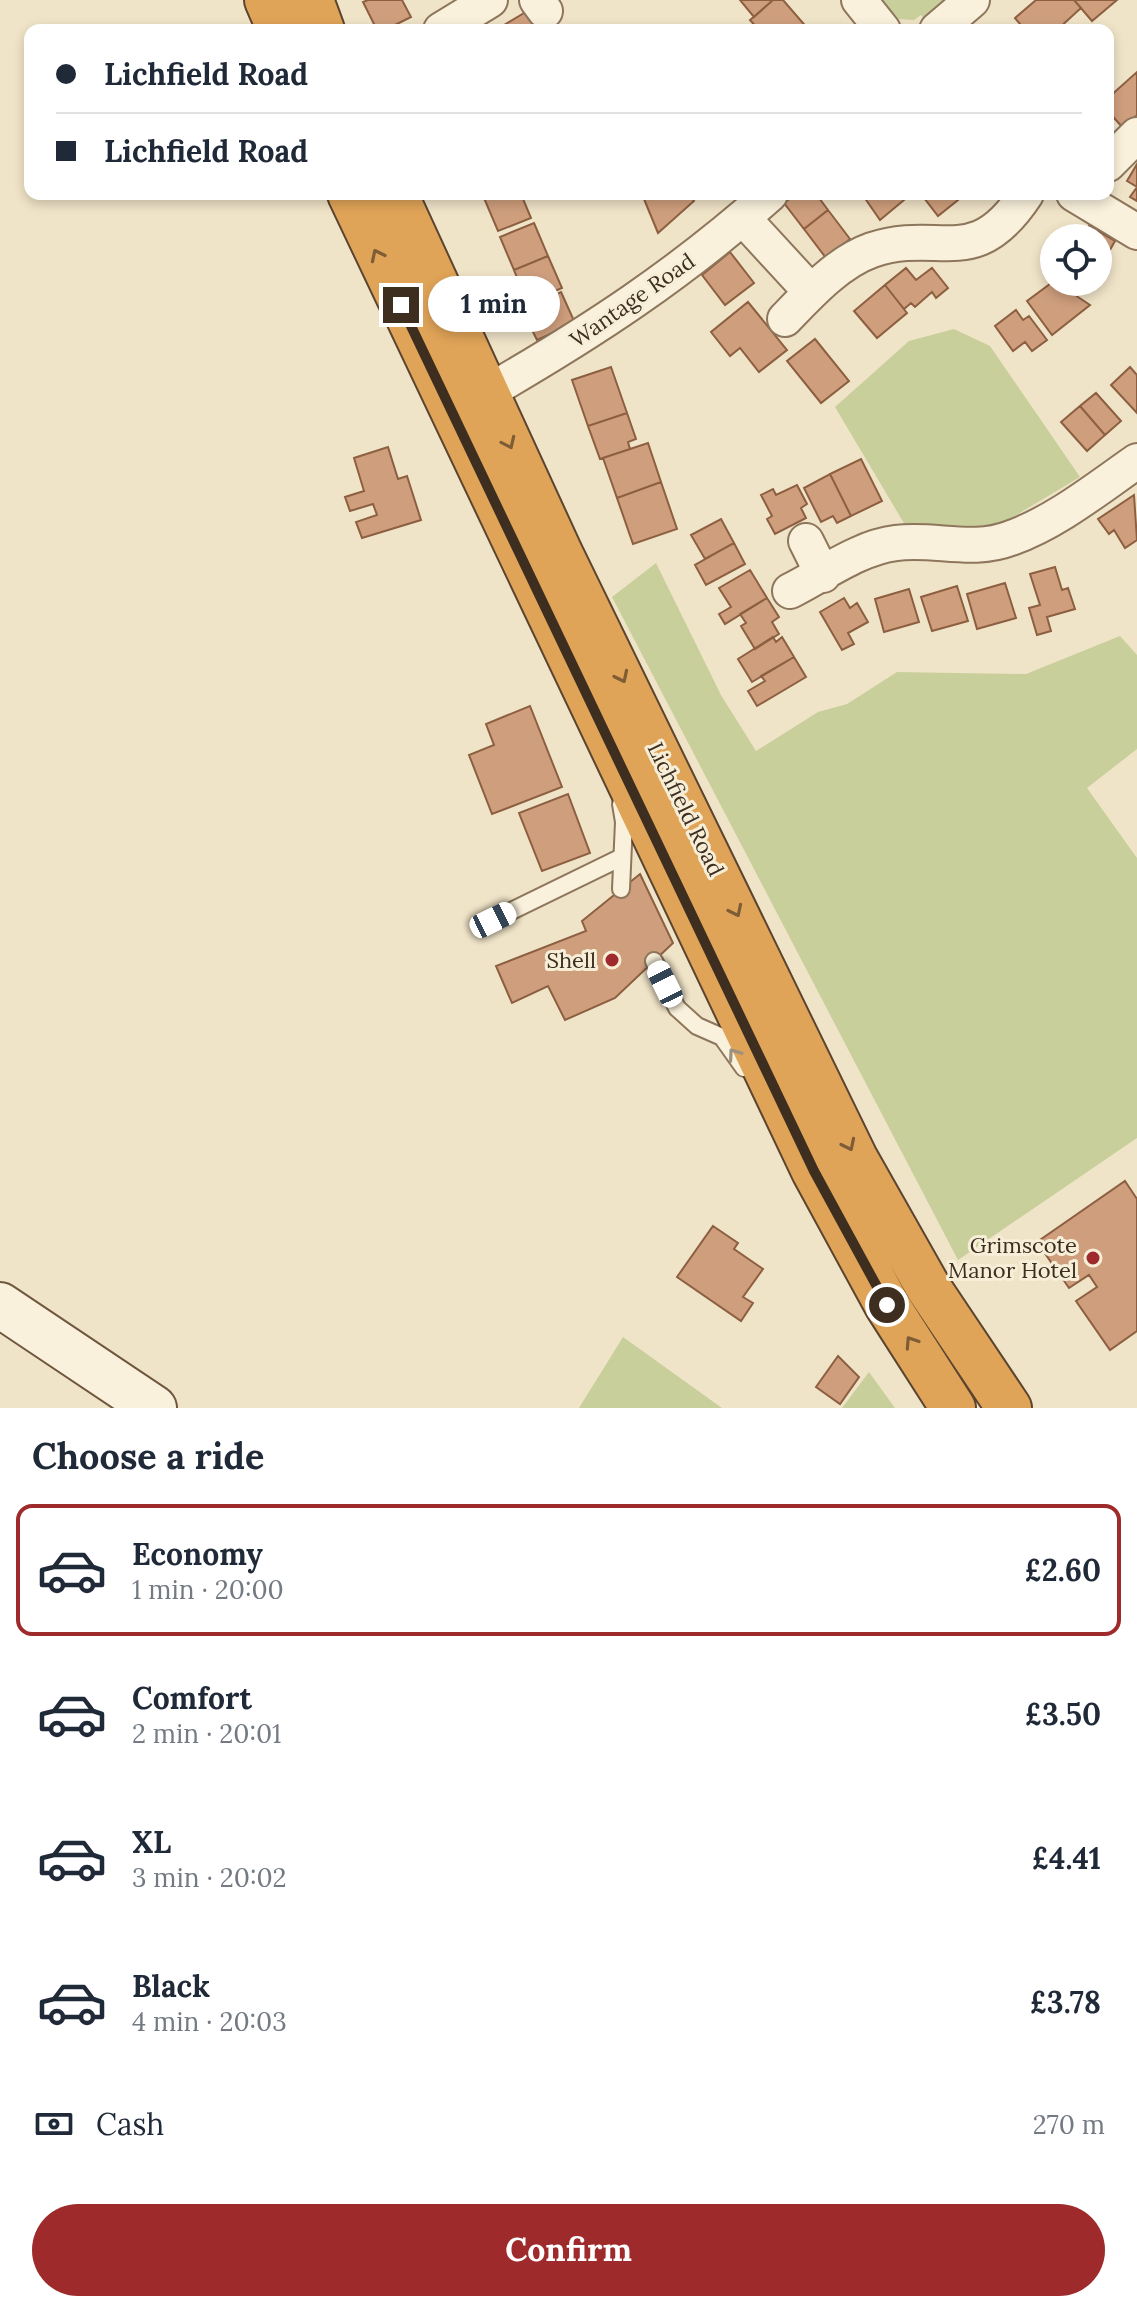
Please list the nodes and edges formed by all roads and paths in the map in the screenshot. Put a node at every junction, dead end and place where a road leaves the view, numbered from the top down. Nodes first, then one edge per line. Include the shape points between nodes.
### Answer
1 (267, 0) edge
2 (311, 0) edge
3 (490, 0) edge
4 (859, 0) edge
5 (972, 0) edge
6 (277, 24) edge
7 (320, 24) edge
8 (451, 24) edge
9 (878, 24) edge
10 (944, 24) edge
11 (1137, 135) edge
12 (1114, 158) edge
13 (353, 200) edge
14 (398, 200) edge
15 (763, 200) edge
16 (1022, 200) edge
17 (1086, 200) edge
18 (754, 230) dead end
19 (1137, 232) edge
20 (811, 292) junction
21 (785, 319) dead end
22 (486, 393) junction
23 (1137, 462) edge
24 (806, 541) dead end
25 (823, 575) junction
26 (790, 591) dead end
27 (601, 723) junction
28 (620, 858) junction
29 (621, 889) dead end
30 (493, 920) dead end
31 (654, 961) dead end
32 (786, 1111) junction
33 (0, 1305) edge
34 (154, 1408) edge
35 (953, 1408) edge
36 (1009, 1408) edge

1 - 6 highway
2 - 7 highway
3 - 8 street
4 - 9 street
5 - 10 street
11 - 12 street
27 -> 13 highway, Lichfield Road
14 - 22 highway, Lichfield Road
15 - 22 street, Wantage Road via 655,289
16 - 20 street via 991,235 871,251
17 - 19 street
18 - 20 street
20 - 21 street
22 -> 36 highway, Lichfield Road via 855,1158 928,1287
23 - 25 street via 1012,538 977,547 895,543
24 - 25 street
25 - 26 street
27 - 28 lane via 624,822
27 - 32 highway, Lichfield Road
28 - 29 lane
28 - 30 lane
32 -> 31 lane via 755,1085 722,1037 697,1026 677,1008
35 -> 32 highway, Lichfield Road via 887,1305
33 - 34 main road

